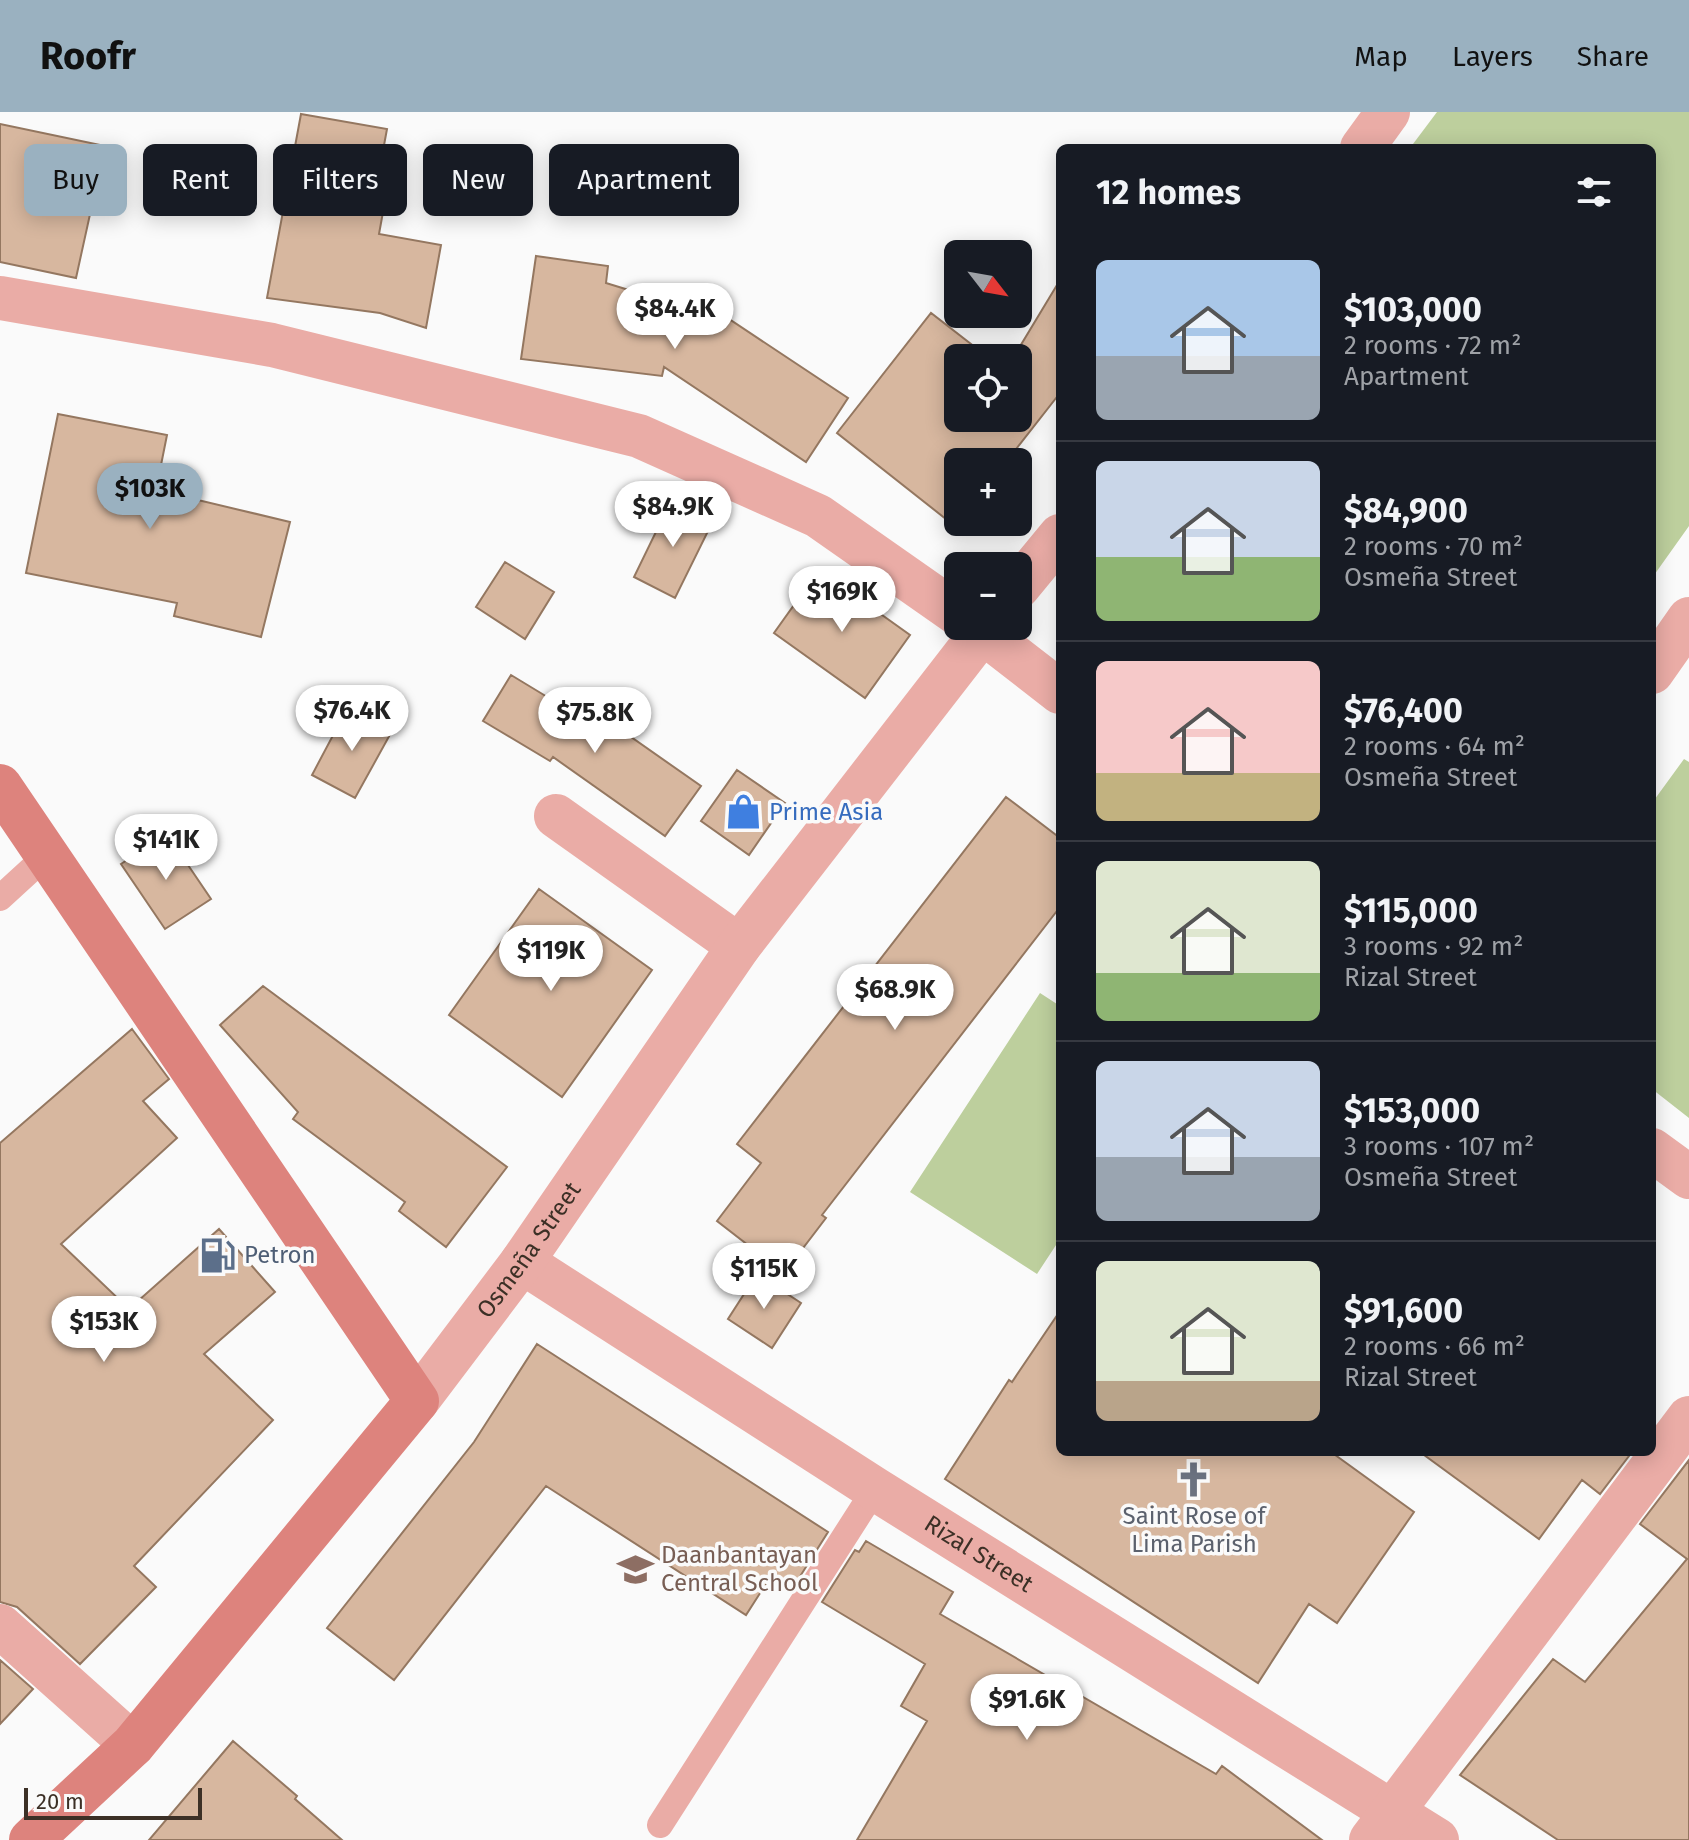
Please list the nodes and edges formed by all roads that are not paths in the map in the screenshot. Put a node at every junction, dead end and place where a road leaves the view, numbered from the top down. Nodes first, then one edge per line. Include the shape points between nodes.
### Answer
1 (1388, 112) edge
2 (1365, 144) edge
3 (0, 298) edge
4 (1056, 541) edge
5 (1032, 570) edge
6 (944, 602) edge
7 (1689, 619) edge
8 (964, 640) edge
9 (996, 640) edge
10 (1656, 666) edge
11 (1056, 689) edge
12 (0, 786) edge
13 (556, 816) dead end
14 (47, 855) junction
15 (0, 898) edge
16 (739, 946) junction
17 (1656, 1153) edge
18 (1689, 1177) edge
19 (522, 1262) junction
20 (417, 1401) junction
21 (1689, 1418) edge
22 (875, 1489) junction
23 (0, 1626) edge
24 (133, 1745) junction
25 (660, 1825) dead end
26 (1382, 1826) edge
27 (31, 1840) edge
28 (1437, 1840) edge

1 - 2 street
3 - 6 street via 272,345 639,436 818,516
4 - 5 street
7 - 10 street
8 - 16 street, Osmeña Street
9 - 11 street
12 - 14 main road
13 - 16 street
14 - 15 lane
14 - 20 main road
16 - 19 street, Osmeña Street
17 - 18 street
19 - 20 street, Osmeña Street
19 - 22 street, Rizal Street
20 - 24 main road, Osmeña Street
21 - 26 street
22 - 25 lane
22 - 26 street, Rizal Street
23 - 24 street
24 - 27 main road, Osmeña Street
26 - 28 street, Rizal Street

